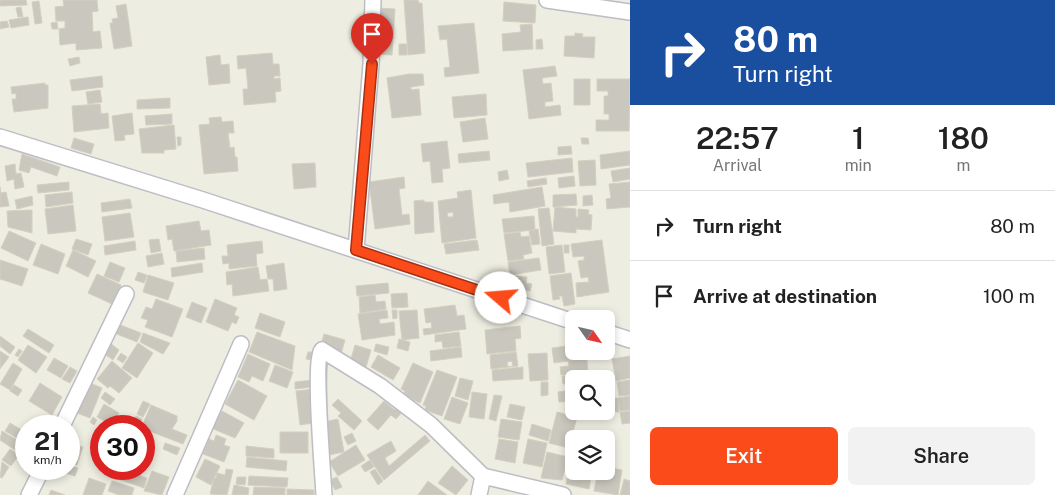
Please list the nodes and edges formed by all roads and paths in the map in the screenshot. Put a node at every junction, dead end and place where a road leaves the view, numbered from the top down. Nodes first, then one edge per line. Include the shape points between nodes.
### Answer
1 (373, 0) edge
2 (547, 0) edge
3 (630, 12) edge
4 (0, 137) edge
5 (356, 250) junction
6 (126, 294) dead end
7 (565, 319) edge
8 (615, 335) edge
9 (630, 340) edge
10 (241, 344) dead end
11 (67, 415) edge
12 (483, 476) junction
13 (36, 480) edge
14 (29, 495) edge
15 (175, 495) edge
16 (324, 495) edge
17 (479, 495) edge
18 (563, 495) edge

1 - 5 street via 372,64
2 - 3 street
4 - 5 street
5 - 7 street
6 - 11 street
8 - 9 street
10 - 15 street
12 - 16 street via 431,425 380,386 322,350 318,381
12 - 17 street
12 - 18 street
13 - 14 street

